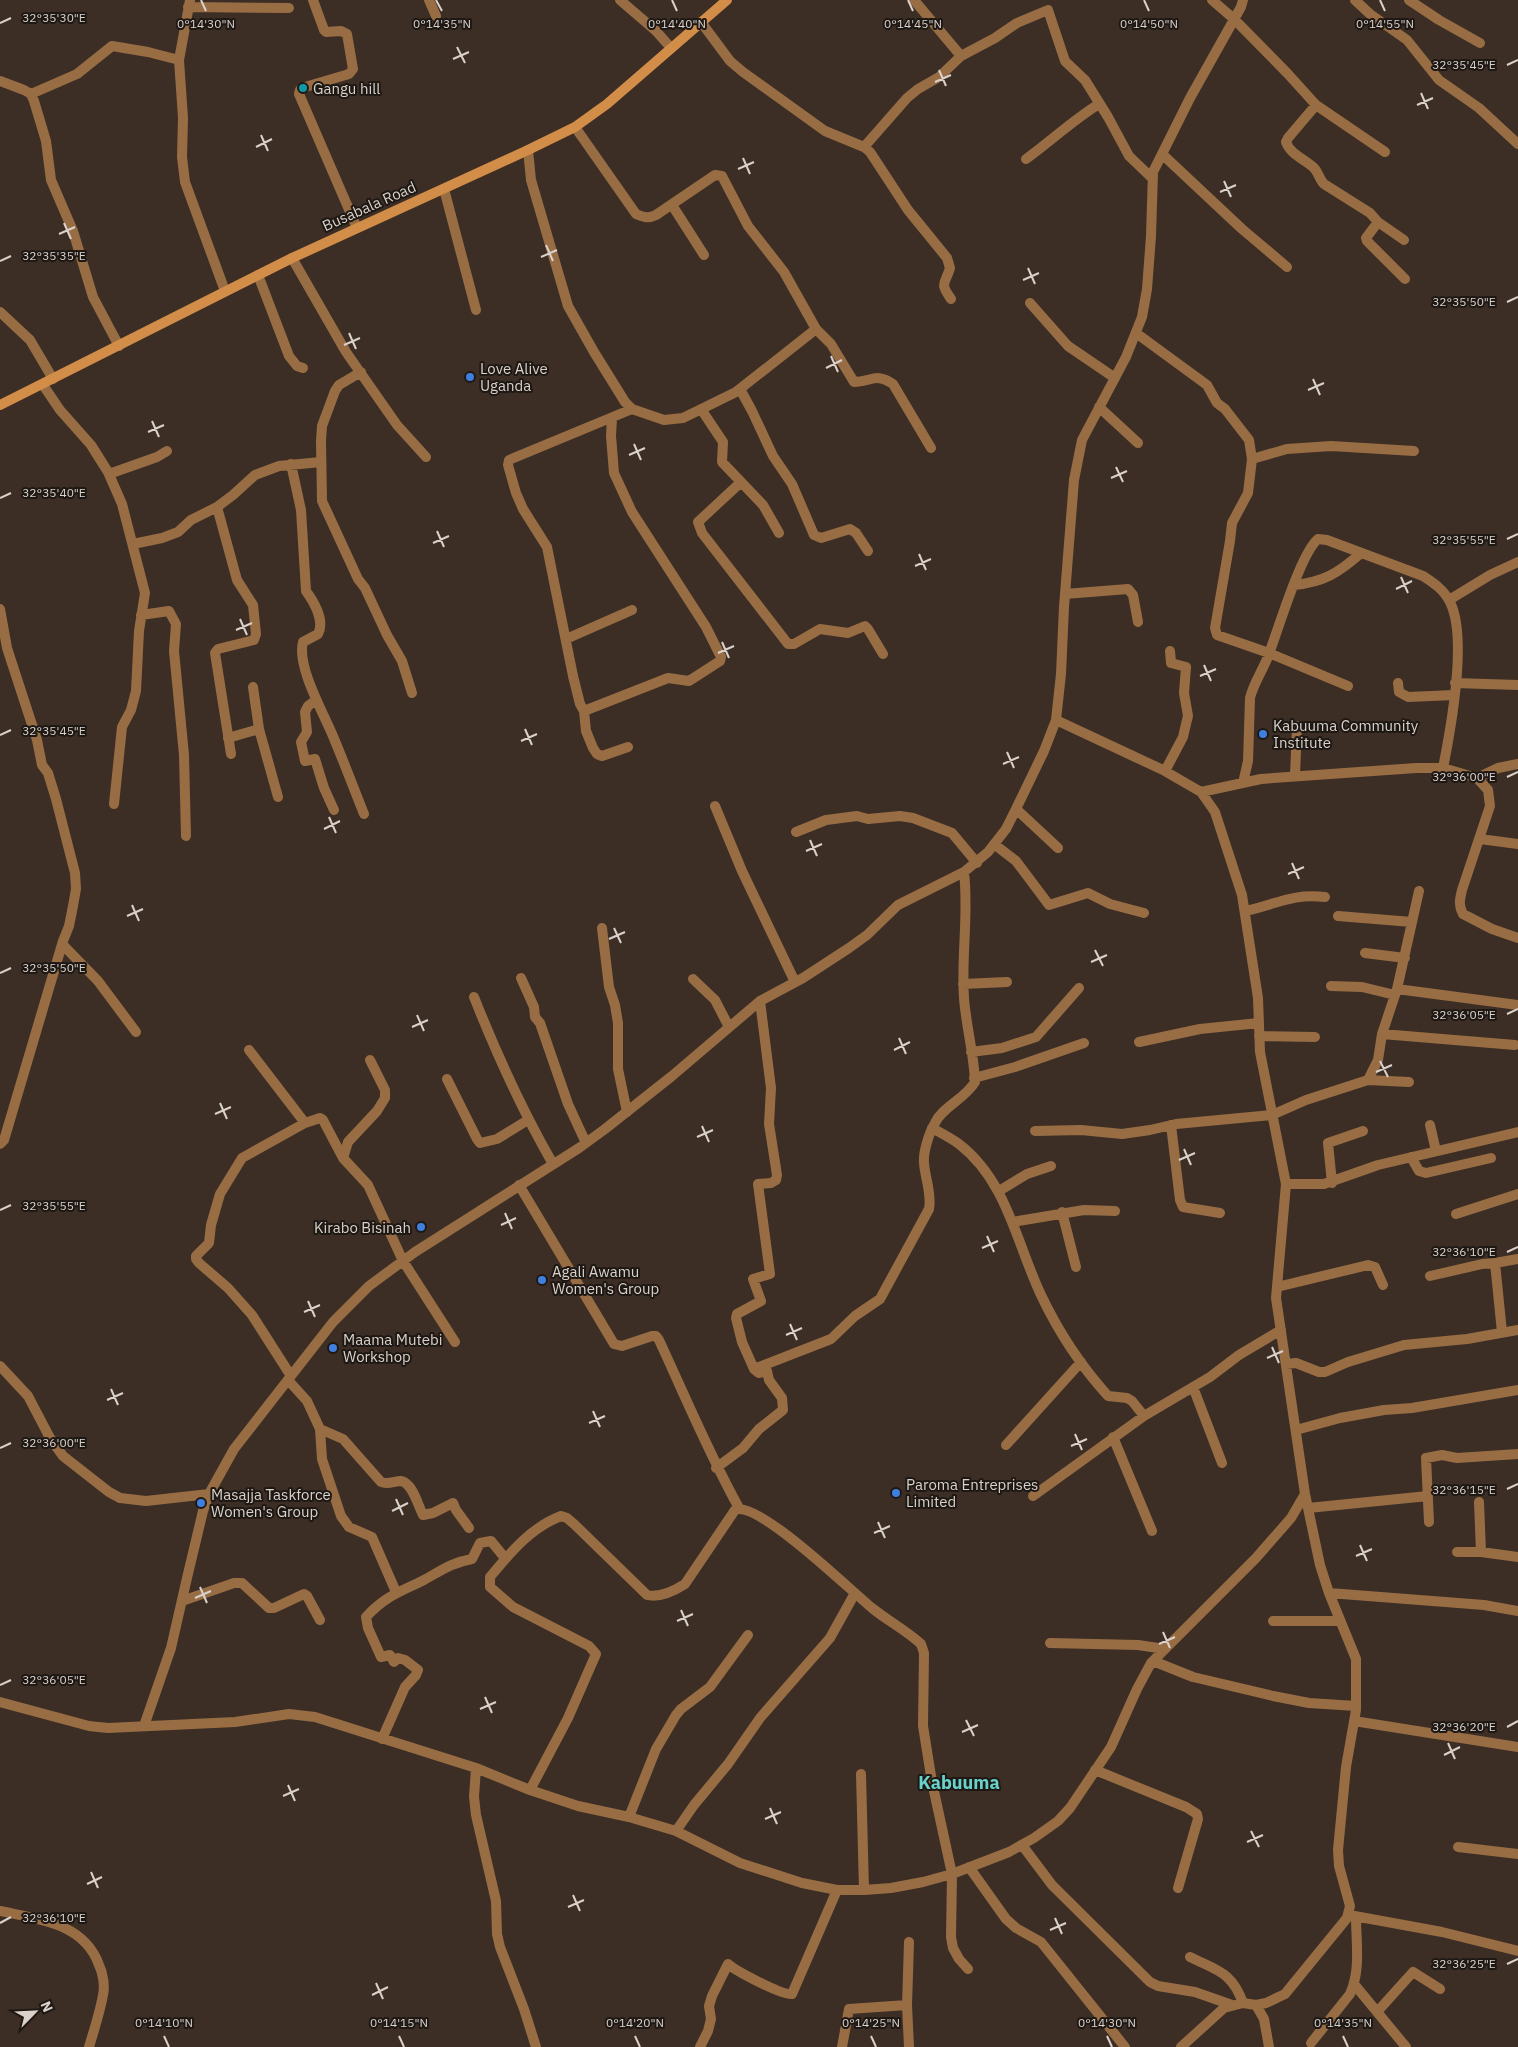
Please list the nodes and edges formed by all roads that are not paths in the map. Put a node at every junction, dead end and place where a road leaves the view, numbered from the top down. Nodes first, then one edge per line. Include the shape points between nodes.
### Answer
1 (313, 0) edge
2 (429, 0) edge
3 (620, 0) edge
4 (727, 0) edge
5 (914, 0) edge
6 (1212, 0) edge
7 (1243, 0) edge
8 (1355, 0) edge
9 (1409, 0) edge
10 (189, 4) edge
11 (290, 8) dead end
12 (436, 16) dead end
13 (1234, 18) junction
14 (701, 22) junction
15 (1480, 43) dead end
16 (671, 48) junction
17 (961, 56) junction
18 (179, 60) junction
19 (0, 81) edge
20 (31, 94) junction
21 (1099, 104) junction
22 (1316, 105) junction
23 (575, 126) junction
24 (1518, 144) edge
25 (864, 147) junction
26 (528, 150) junction
27 (1385, 152) dead end
28 (1162, 154) junction
29 (1026, 159) dead end
30 (1153, 179) junction
31 (444, 189) junction
32 (672, 205) junction
33 (1378, 222) junction
34 (357, 228) junction
35 (1404, 240) dead end
36 (704, 254) dead end
37 (292, 258) junction
38 (1287, 268) dead end
39 (258, 275) junction
40 (1405, 279) dead end
41 (225, 291) junction
42 (951, 299) dead end
43 (1030, 303) dead end
44 (476, 310) dead end
45 (0, 312) edge
46 (816, 329) junction
47 (1136, 333) junction
48 (119, 346) junction
49 (303, 368) dead end
50 (361, 372) junction
51 (1115, 378) junction
52 (53, 379) junction
53 (43, 384) junction
54 (740, 389) junction
55 (0, 405) edge
56 (1100, 407) junction
57 (632, 409) junction
58 (701, 409) junction
59 (612, 418) junction
60 (1138, 443) dead end
61 (931, 448) dead end
62 (167, 450) dead end
63 (1414, 451) dead end
64 (426, 457) dead end
65 (1252, 459) junction
66 (321, 462) junction
67 (291, 464) junction
68 (109, 474) junction
69 (740, 483) junction
70 (216, 507) junction
71 (779, 533) dead end
72 (133, 544) junction
73 (868, 551) dead end
74 (1360, 554) junction
75 (1518, 562) edge
76 (1294, 585) junction
77 (1065, 594) junction
78 (1449, 600) junction
79 (0, 609) edge
80 (632, 610) dead end
81 (141, 615) junction
82 (1138, 622) dead end
83 (566, 638) junction
84 (1170, 651) dead end
85 (1269, 653) junction
86 (883, 654) dead end
87 (1398, 683) dead end
88 (1455, 683) junction
89 (1518, 685) edge
90 (1348, 686) dead end
91 (253, 687) dead end
92 (412, 693) dead end
93 (1454, 696) junction
94 (316, 700) junction
95 (584, 711) junction
96 (1056, 720) junction
97 (1296, 726) dead end
98 (259, 729) junction
99 (228, 738) junction
100 (628, 747) dead end
101 (231, 754) dead end
102 (1518, 764) edge
103 (1443, 768) junction
104 (1165, 771) junction
105 (1295, 776) junction
106 (1477, 778) junction
107 (1243, 783) junction
108 (1201, 792) junction
109 (278, 797) dead end
110 (114, 804) dead end
111 (715, 806) dead end
112 (1016, 809) junction
113 (334, 810) dead end
114 (364, 814) dead end
115 (796, 832) dead end
116 (186, 836) dead end
117 (1480, 839) junction
118 (994, 844) junction
119 (1518, 844) edge
120 (1058, 848) dead end
121 (977, 863) junction
122 (964, 872) junction
123 (1419, 891) dead end
124 (1325, 898) dead end
125 (1244, 911) junction
126 (1144, 913) dead end
127 (1338, 916) dead end
128 (1412, 922) junction
129 (602, 928) dead end
130 (1518, 938) edge
131 (63, 945) junction
132 (1365, 953) dead end
133 (1405, 958) junction
134 (521, 978) dead end
135 (693, 979) dead end
136 (795, 982) junction
137 (1006, 982) dead end
138 (963, 984) junction
139 (1331, 986) dead end
140 (1079, 988) dead end
141 (1396, 992) junction
142 (474, 997) dead end
143 (760, 1001) junction
144 (1518, 1006) edge
145 (1259, 1023) junction
146 (729, 1027) junction
147 (136, 1032) dead end
148 (1382, 1034) junction
149 (1259, 1036) junction
150 (1315, 1037) dead end
151 (1139, 1042) dead end
152 (1084, 1043) dead end
153 (1515, 1045) dead end
154 (249, 1050) dead end
155 (971, 1052) junction
156 (370, 1060) dead end
157 (974, 1078) junction
158 (446, 1079) dead end
159 (1368, 1080) junction
160 (1409, 1082) dead end
161 (627, 1112) junction
162 (1272, 1116) junction
163 (528, 1120) junction
164 (305, 1124) junction
165 (1171, 1125) junction
166 (1430, 1125) dead end
167 (932, 1128) junction
168 (1363, 1131) dead end
169 (1035, 1132) dead end
170 (1518, 1132) edge
171 (586, 1143) junction
172 (0, 1144) edge
173 (1436, 1150) junction
174 (1411, 1157) junction
175 (343, 1158) junction
176 (1491, 1158) dead end
177 (553, 1164) junction
178 (1051, 1166) dead end
179 (1332, 1183) junction
180 (1286, 1184) junction
181 (519, 1185) junction
182 (999, 1191) junction
183 (1518, 1194) edge
184 (1116, 1211) dead end
185 (1062, 1212) junction
186 (1220, 1213) dead end
187 (1456, 1214) dead end
188 (1012, 1222) junction
189 (1518, 1259) edge
190 (403, 1261) junction
191 (1496, 1263) junction
192 (1076, 1267) dead end
193 (1430, 1276) dead end
194 (1383, 1284) dead end
195 (1277, 1287) junction
196 (1281, 1330) junction
197 (1518, 1330) edge
198 (1502, 1332) junction
199 (455, 1342) dead end
200 (1081, 1362) junction
201 (1286, 1364) junction
202 (0, 1366) edge
203 (754, 1370) junction
204 (289, 1378) junction
205 (1193, 1387) junction
206 (1518, 1390) edge
207 (1144, 1416) junction
208 (320, 1429) junction
209 (1296, 1430) junction
210 (1113, 1437) junction
211 (1006, 1445) dead end
212 (1518, 1454) edge
213 (1222, 1463) dead end
214 (716, 1468) junction
215 (209, 1494) junction
216 (1305, 1494) junction
217 (1033, 1496) dead end
218 (1428, 1496) junction
219 (1479, 1502) dead end
220 (739, 1508) junction
221 (1308, 1508) junction
222 (1429, 1522) dead end
223 (469, 1528) dead end
224 (1152, 1530) dead end
225 (1458, 1552) dead end
226 (1481, 1552) junction
227 (1518, 1557) edge
228 (505, 1558) junction
229 (396, 1592) junction
230 (855, 1593) junction
231 (1328, 1593) junction
232 (182, 1601) junction
233 (1518, 1611) edge
234 (320, 1620) dead end
235 (1273, 1621) dead end
236 (1339, 1621) junction
237 (748, 1634) dead end
238 (1050, 1643) dead end
239 (1165, 1649) junction
240 (1153, 1661) junction
241 (0, 1702) edge
242 (1356, 1706) junction
243 (1354, 1721) junction
244 (144, 1726) junction
245 (382, 1738) junction
246 (1518, 1746) edge
247 (476, 1768) junction
248 (1095, 1770) junction
249 (861, 1774) dead end
250 (530, 1790) junction
251 (629, 1817) junction
252 (676, 1831) junction
253 (1022, 1845) junction
254 (1458, 1847) dead end
255 (1518, 1854) edge
256 (969, 1867) junction
257 (952, 1874) junction
258 (1178, 1888) dead end
259 (837, 1890) junction
260 (864, 1890) junction
261 (0, 1911) edge
262 (1352, 1916) junction
263 (909, 1942) dead end
264 (1518, 1951) edge
265 (1190, 1957) dead end
266 (968, 1969) dead end
267 (1354, 1984) junction
268 (1440, 1989) dead end
269 (1243, 2003) junction
270 (1232, 2005) junction
271 (1256, 2005) junction
272 (907, 2006) junction
273 (1377, 2012) junction
274 (1311, 2044) dead end
275 (538, 2046) edge
276 (89, 2047) edge
277 (524, 2047) edge
278 (700, 2047) edge
279 (842, 2047) edge
280 (909, 2047) edge
281 (1124, 2047) edge
282 (1181, 2047) edge
283 (1269, 2047) edge
284 (1406, 2047) edge

1 - 34 street via 326,32 347,34 353,69 349,74 305,87 299,94
2 - 12 street
3 - 16 street
4 - 14 street, Busabala Road
5 - 17 street
6 - 13 street
7 - 13 street
8 - 24 street via 1406,40 1439,80 1479,108
9 - 15 street
10 - 11 street
10 - 18 street
13 - 22 street
13 - 28 street
14 - 16 street, Busabala Road
14 - 25 street via 730,61 743,72 825,131
16 - 23 street, Busabala Road via 607,104
17 - 21 street via 1016,23 1048,10 1062,57 1084,80
17 - 25 street via 939,76 906,98
18 - 20 street via 112,46 77,74
18 - 41 street via 185,182
19 - 20 street
20 - 48 street via 46,140 51,180 73,231 93,297
21 - 29 street
21 - 30 street via 1130,156
22 - 27 street
22 - 33 street via 1288,138 1288,148 1314,168 1324,184 1370,213
23 - 26 street, Busabala Road
23 - 32 street via 636,214 649,218
25 - 42 street via 947,258 950,268 943,287
26 - 31 street, Busabala Road
26 - 57 street via 531,180 568,306
28 - 30 street
28 - 38 street
30 - 47 street via 1147,289
31 - 34 street, Busabala Road
31 - 44 street
32 - 36 street
32 - 46 street via 716,176 722,176 748,226 784,272
33 - 35 street
33 - 40 street via 1367,241
34 - 37 street, Busabala Road
37 - 39 street, Busabala Road
37 - 50 street
39 - 41 street, Busabala Road
39 - 49 street via 289,356
41 - 48 street, Busabala Road
43 - 51 street via 1068,346
45 - 52 street via 30,340
46 - 54 street
46 - 61 street via 831,344 855,382 876,377 893,384
47 - 51 street
47 - 65 street via 1207,385 1217,403 1247,436
48 - 52 street, Busabala Road
50 - 64 street via 398,425
50 - 66 street via 335,390 322,426
51 - 56 street
52 - 53 street, Busabala Road
53 - 55 street, Busabala Road
53 - 68 street via 60,410 91,445
54 - 58 street
54 - 73 street via 773,456 788,476 814,535 821,538 850,529
56 - 60 street
56 - 77 street via 1078,452
57 - 58 street via 671,421
57 - 59 street
58 - 69 street via 723,442 722,462
59 - 83 street via 509,460 516,493 547,547
59 - 95 street via 614,473 632,512 706,627 721,657 720,661 692,680 668,678
62 - 68 street
63 - 65 street via 1331,446 1287,449
65 - 85 street via 1248,493 1230,529 1216,633 1220,638
66 - 67 street
66 - 92 street via 321,496 325,509 402,661
67 - 70 street via 255,475
67 - 94 street via 301,510 306,591 321,626 318,634 304,641 302,646 304,664
68 - 72 street via 122,504
69 - 71 street via 762,505
69 - 86 street via 719,500 698,524 788,644 794,644 820,629 848,633 865,626
70 - 72 street via 191,520 178,532
70 - 99 street via 237,580 253,605 256,634 254,640 218,649 215,653
72 - 81 street via 145,593
74 - 76 street via 1332,577
74 - 76 street via 1318,539 1312,545
74 - 78 street via 1422,576 1436,584
75 - 78 street
76 - 85 street
77 - 82 street via 1128,589 1133,595
77 - 96 street
78 - 88 street via 1458,632
79 - 131 street via 6,648 37,740 42,766 48,773 56,799 75,874 76,889
80 - 83 street
81 - 110 street via 136,691 132,710 122,727
81 - 116 street via 169,611 176,624 175,660 184,755
83 - 95 street
84 - 104 street via 1171,664 1186,667 1184,693 1188,716 1183,737
85 - 90 street
85 - 107 street via 1250,698 1248,761
87 - 93 street via 1399,692 1408,697
88 - 89 street
88 - 93 street
91 - 98 street
93 - 103 street
94 - 113 street via 305,712 307,732 301,742 305,761 315,759
94 - 114 street
95 - 100 street via 586,731 596,754 606,756
96 - 104 street
96 - 112 street
97 - 105 street
98 - 99 street
98 - 109 street
99 - 101 street
102 - 106 street via 1498,768
103 - 105 street
103 - 106 street
104 - 108 street
105 - 107 street via 1261,778
106 - 117 street via 1488,790 1490,806
107 - 108 street
108 - 125 street via 1215,812 1240,886
111 - 136 street
112 - 118 street
112 - 120 street
115 - 121 street via 826,820 857,816 868,819 913,818 952,833
117 - 119 street
117 - 130 street via 1462,890 1460,909 1463,914 1492,929
118 - 121 street
118 - 126 street via 1016,861 1049,905 1088,893 1110,904
121 - 122 street
122 - 136 street via 898,905 867,935
122 - 138 street via 967,906
123 - 128 street
124 - 125 street via 1284,899
125 - 145 street
127 - 128 street
128 - 133 street
129 - 161 street via 609,987 618,1023 618,1069
131 - 147 street via 98,981
131 - 172 street via 4,1140
132 - 133 street
133 - 141 street
134 - 171 street
135 - 146 street via 715,1000
136 - 143 street
137 - 138 street
138 - 155 street
139 - 141 street
140 - 155 street via 1036,1037 1002,1048
141 - 144 street
141 - 148 street
142 - 163 street
143 - 146 street
143 - 203 street via 771,1088 768,1124 777,1175 771,1183 758,1184 770,1274 753,1279 761,1301 737,1314 736,1318
145 - 149 street
145 - 151 street
146 - 161 street
148 - 153 street
148 - 159 street via 1378,1060
149 - 150 street
149 - 162 street
152 - 157 street
154 - 164 street
155 - 157 street
156 - 175 street via 383,1085 385,1098 348,1142
157 - 167 street via 970,1089 939,1116
158 - 163 street via 480,1143 497,1139
159 - 160 street
159 - 162 street via 1306,1100
161 - 171 street
162 - 165 street
162 - 180 street
163 - 177 street
164 - 175 street via 322,1118
164 - 204 street via 236,1164 220,1194 210,1225 209,1243 196,1256 199,1264 228,1288 252,1315
165 - 169 street via 1122,1134 1081,1130
165 - 186 street via 1180,1200 1184,1207
166 - 173 street
167 - 182 street via 958,1143 973,1157
167 - 203 street via 923,1161 929,1209 880,1299 855,1316 832,1339
168 - 179 street via 1328,1143
170 - 173 street
171 - 177 street
173 - 174 street
174 - 176 street via 1419,1171 1426,1173
174 - 179 street via 1368,1168
175 - 190 street via 368,1185
177 - 181 street
178 - 182 street via 1027,1174
179 - 180 street
180 - 195 street
181 - 190 street
181 - 214 street via 614,1344 622,1346 652,1336 659,1340
182 - 188 street
183 - 187 street
184 - 185 street
185 - 188 street
185 - 192 street
188 - 200 street via 1040,1294
189 - 191 street
190 - 199 street
190 - 204 street via 350,1304
191 - 193 street
191 - 198 street
194 - 195 street via 1375,1266 1368,1265
195 - 196 street
196 - 201 street
196 - 205 street via 1239,1354
197 - 198 street
198 - 201 street via 1404,1345 1325,1372 1296,1363
200 - 207 street via 1108,1396 1127,1398
200 - 211 street
201 - 209 street
202 - 215 street via 28,1396 63,1456 109,1492 120,1498 146,1501
203 - 214 street via 759,1373 767,1371 769,1380 782,1398 783,1410 759,1428 743,1448
204 - 208 street via 307,1401
204 - 215 street via 234,1449
205 - 207 street
205 - 213 street
206 - 209 street via 1384,1410
207 - 210 street
208 - 223 street via 343,1440 381,1482 401,1481 408,1485 423,1515 453,1503
208 - 229 street via 322,1459 341,1516 349,1527 372,1537
209 - 216 street
210 - 217 street
210 - 224 street
212 - 218 street via 1426,1458
214 - 220 street
215 - 232 street
216 - 221 street
216 - 239 street via 1291,1518 1256,1558
218 - 221 street
218 - 222 street
219 - 226 street
220 - 228 street via 685,1584 659,1595 647,1595 574,1524 561,1516 528,1535
220 - 230 street via 756,1514 785,1534
221 - 231 street
225 - 226 street
226 - 227 street
228 - 229 street via 491,1541 480,1543 472,1559 451,1563
228 - 250 street via 490,1577 490,1587 512,1607 589,1646 596,1654 568,1718
229 - 245 street via 366,1617 366,1624 382,1657 390,1655 394,1662 398,1658 405,1660 418,1670 405,1687
230 - 252 street via 830,1638 760,1718
230 - 257 street via 923,1648 923,1726
231 - 233 street via 1484,1605
231 - 236 street
232 - 234 street via 242,1582 270,1608 304,1594
232 - 244 street via 164,1673
235 - 236 street
236 - 242 street via 1356,1659
237 - 251 street via 710,1687 676,1715 656,1749
238 - 239 street via 1138,1645
239 - 240 street
240 - 242 street via 1193,1677 1264,1694 1309,1703
240 - 248 street via 1111,1747
241 - 244 street via 89,1726
242 - 243 street
243 - 246 street
243 - 262 street via 1338,1850
244 - 245 street via 235,1722 296,1715
245 - 247 street
247 - 250 street
247 - 275 street via 476,1815 496,1900 497,1934
248 - 253 street via 1058,1821
248 - 258 street via 1197,1814
249 - 260 street
250 - 251 street via 578,1806
251 - 252 street
252 - 259 street via 762,1872
253 - 256 street
253 - 270 street via 1052,1885 1150,1982 1195,1992
254 - 255 street
256 - 257 street
256 - 281 street via 1006,1919 1041,1942
257 - 260 street via 907,1886
257 - 266 street via 951,1937 959,1959
259 - 260 street
259 - 278 street via 792,1994 754,1980 728,1964 712,1996 708,2032
261 - 276 street via 65,1927 94,1952 102,1971 104,1993
262 - 264 street via 1442,1932
262 - 267 street via 1357,1965
262 - 271 street via 1285,1994
263 - 272 street
265 - 269 street via 1229,1977
267 - 273 street
267 - 274 street
268 - 273 street via 1413,1972
269 - 270 street
269 - 271 street
270 - 282 street via 1224,2008
271 - 283 street via 1264,2019
272 - 279 street via 849,2009
272 - 280 street
273 - 284 street
275 - 277 street

